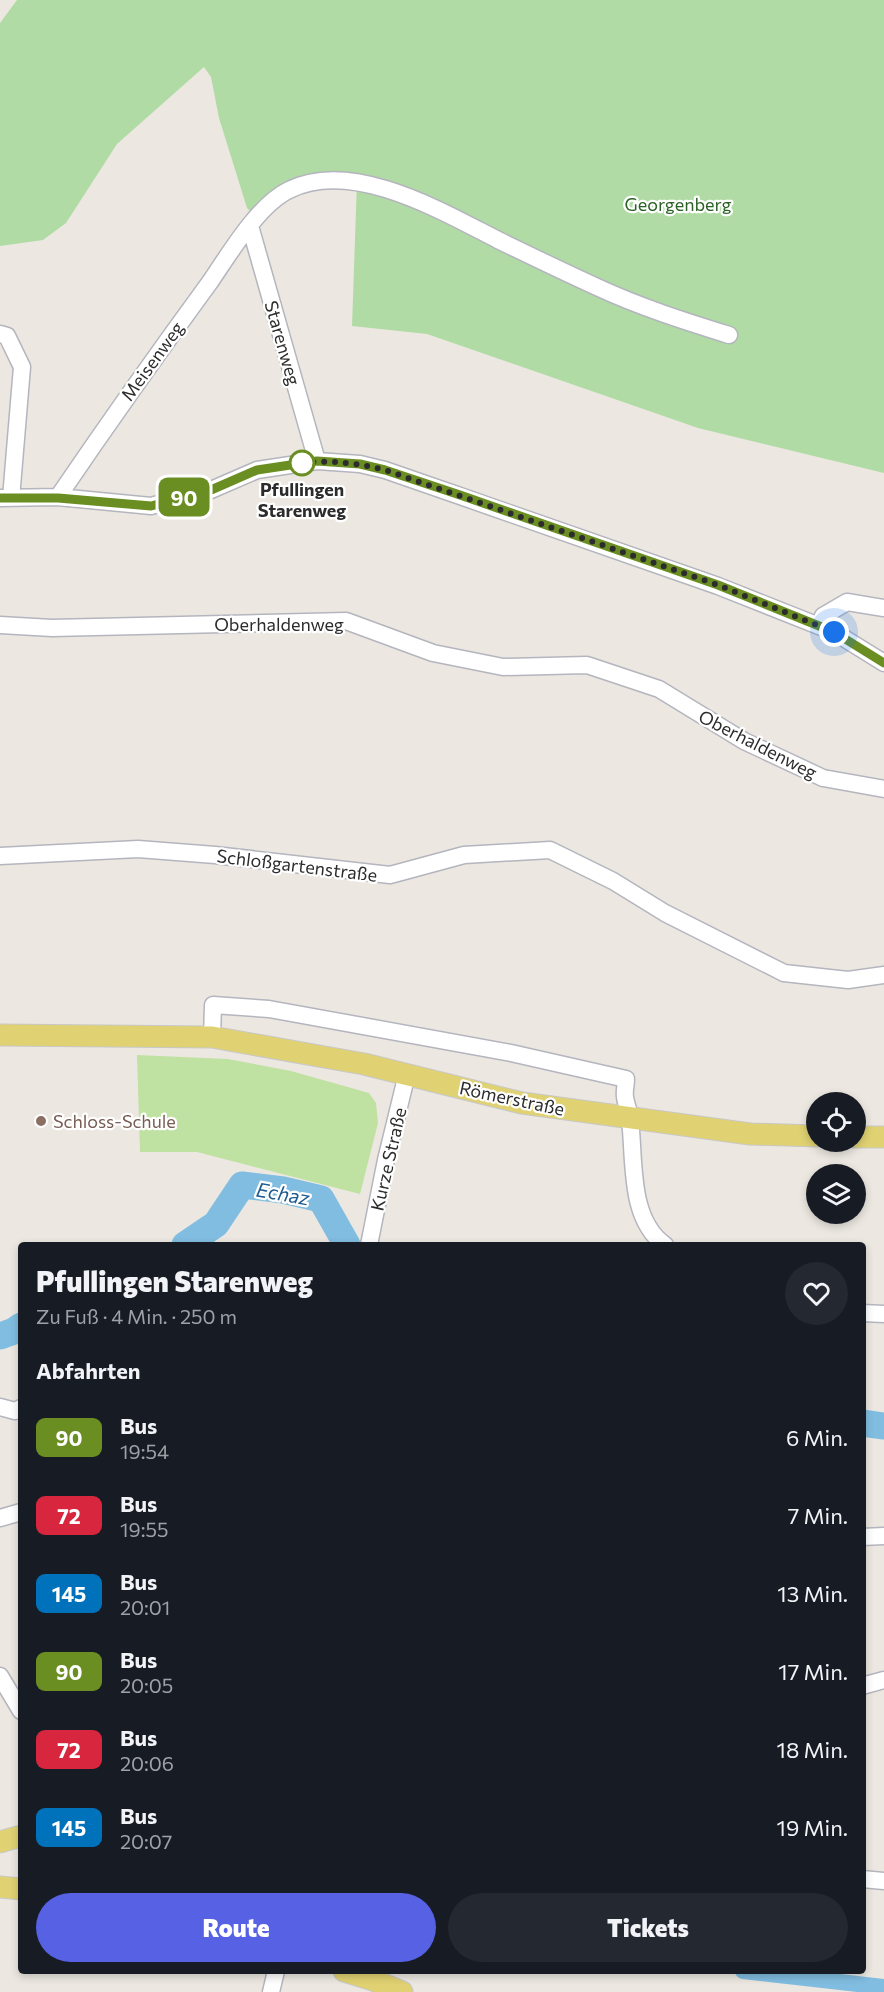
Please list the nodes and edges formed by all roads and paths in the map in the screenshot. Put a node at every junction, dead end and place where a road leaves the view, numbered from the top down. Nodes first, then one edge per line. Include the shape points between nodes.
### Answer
1 (250, 226) junction
2 (0, 334) edge
3 (729, 335) dead end
4 (317, 461) junction
5 (6, 498) edge
6 (58, 498) junction
7 (884, 608) edge
8 (0, 625) edge
9 (819, 626) junction
10 (884, 663) edge
11 (884, 789) edge
12 (0, 856) edge
13 (884, 975) edge
14 (0, 1035) edge
15 (212, 1037) junction
16 (407, 1074) junction
17 (630, 1118) junction
18 (806, 1136) edge
19 (866, 1137) edge
20 (884, 1137) edge
21 (370, 1242) edge
22 (660, 1242) edge
23 (866, 1313) edge
24 (884, 1314) edge
25 (0, 1407) edge
26 (18, 1410) edge
27 (18, 1513) edge
28 (0, 1518) edge
29 (884, 1536) edge
30 (866, 1537) edge
31 (0, 1676) edge
32 (884, 1680) edge
33 (866, 1685) edge
34 (18, 1706) edge
35 (18, 1837) edge
36 (0, 1842) edge
37 (866, 1879) edge
38 (884, 1881) edge
39 (0, 1887) edge
40 (18, 1889) edge
41 (275, 1974) edge
42 (354, 1974) edge
43 (271, 1992) edge
44 (402, 1992) edge

1 - 3 street, Meisenweg via 267,206 289,190 312,182 334,180 376,186 428,205 634,304
1 - 4 street, Starenweg
1 - 6 street, Meisenweg
2 - 5 street via 7,336 22,367
4 - 6 street via 257,470 211,490 151,506
4 - 9 street via 385,470 718,585
5 - 6 street
7 - 9 street via 847,602 823,616
8 - 11 street, Oberhaldenweg via 52,628 346,621 433,653 502,667 587,665 659,689 744,741 823,778
9 - 10 street
12 - 13 street, Schloßgartenstraße via 138,849 390,875 464,855 550,850 784,973 848,980
14 - 15 main road, Römerstraße
15 - 16 main road, Römerstraße
15 - 17 street via 213,1005 269,1010 511,1053 626,1079
16 - 17 main road, Römerstraße via 522,1103
16 - 21 street, Kurze Straße
17 - 18 main road, Römerstraße via 750,1134
17 - 22 street via 641,1214
19 - 20 main road
23 - 24 street
25 - 26 street
27 - 28 street
29 - 30 street
31 - 34 street
32 - 33 street
35 - 36 main road
37 - 38 street
39 - 40 main road
41 - 43 street
42 - 44 main road

